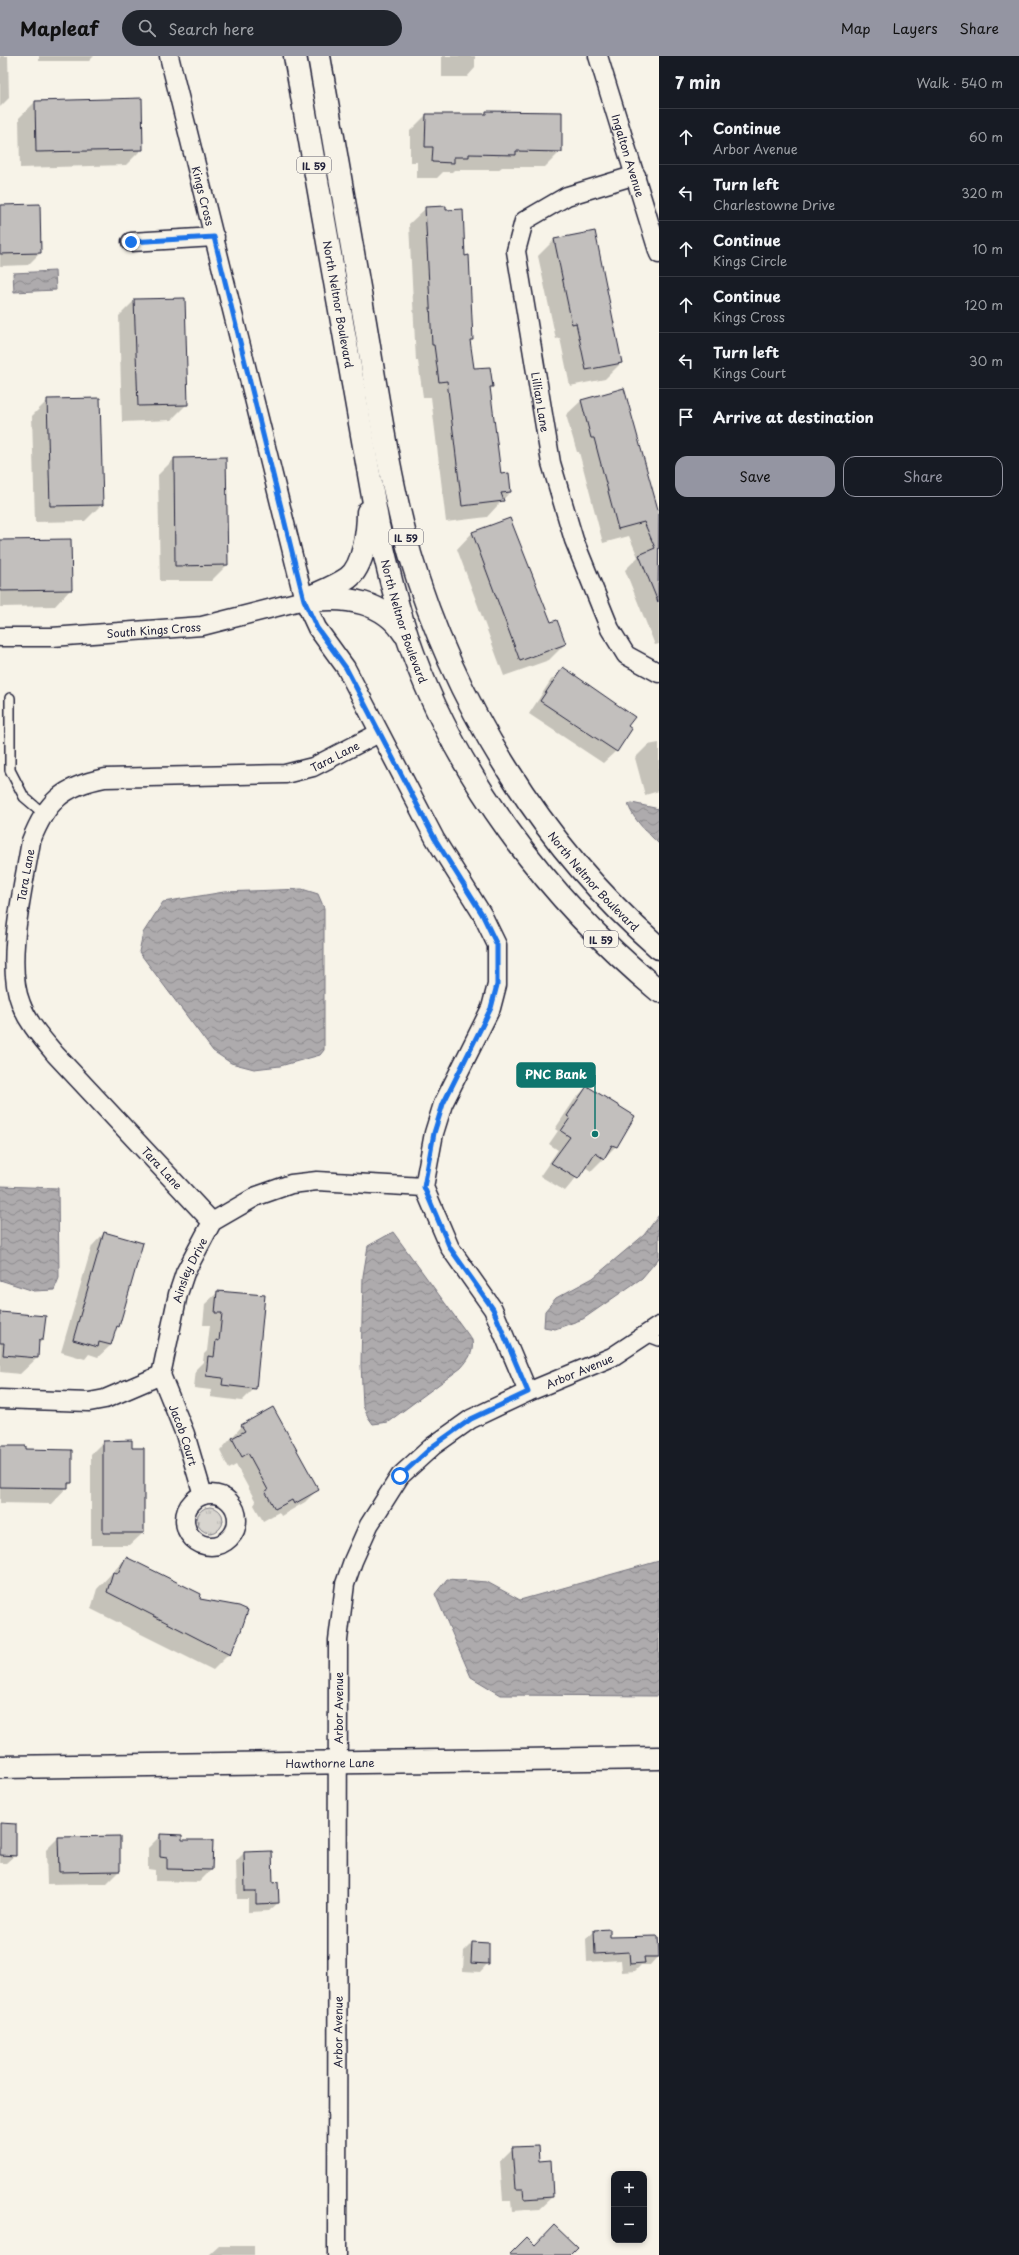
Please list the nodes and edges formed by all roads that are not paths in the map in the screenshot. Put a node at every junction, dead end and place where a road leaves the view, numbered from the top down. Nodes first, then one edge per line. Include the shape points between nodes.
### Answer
1 (169, 56) edge
2 (295, 56) edge
3 (319, 56) edge
4 (598, 56) edge
5 (636, 175) junction
6 (653, 210) edge
7 (214, 237) junction
8 (131, 242) dead end
9 (659, 254) edge
10 (369, 479) junction
11 (304, 600) junction
12 (0, 637) edge
13 (407, 638) junction
14 (659, 673) edge
15 (10, 698) dead end
16 (379, 733) junction
17 (44, 814) junction
18 (659, 948) edge
19 (659, 991) edge
20 (424, 1187) junction
21 (212, 1222) junction
22 (655, 1335) edge
23 (161, 1375) junction
24 (528, 1392) junction
25 (0, 1399) edge
26 (203, 1495) dead end
27 (659, 1758) edge
28 (339, 1764) junction
29 (0, 1766) edge
30 (337, 2255) edge

1 - 7 street, Kings Cross
2 - 10 main road, North Neltnor Boulevard / IL 59
3 - 18 main road, North Neltnor Boulevard / IL 59 via 388,461 411,556 434,622 474,712 522,792 564,849 608,900
4 - 5 street, Ingalton Avenue
5 - 6 street, Ingalton Avenue
5 - 14 street, Lillian Lane via 567,196 524,221 516,251 540,408 551,463 567,520 610,629 626,655
6 - 9 street, Ingalton Avenue
7 - 8 street
7 - 11 street, Kings Cross
10 - 11 main road via 368,521 359,562 349,577
10 - 13 main road, North Neltnor Boulevard / IL 59 via 390,582
11 - 12 street, South Kings Cross via 202,626 52,637
11 - 13 main road via 336,597 367,603 398,624
11 - 16 street, Kings Cross via 317,628 346,668
13 - 19 main road, North Neltnor Boulevard / IL 59 via 428,689 475,781 505,826 578,916
15 - 17 lane via 10,770 24,797
16 - 17 street, Tara Lane via 312,767 285,774 105,778 90,781 53,801
16 - 20 street, Kings Cross via 435,839 482,914 497,945 497,985 491,1008 443,1104 434,1133
17 - 21 street, Tara Lane via 30,841 14,951 14,976 21,1004 32,1025 55,1054
20 - 21 street via 317,1181 291,1184 257,1196
20 - 24 street via 450,1248 493,1309
21 - 23 street, Ainsley Drive via 185,1274 178,1294
22 - 24 street, Arbor Avenue via 612,1357
23 - 25 street via 105,1399 89,1402
23 - 26 street, Jacob Court via 185,1434
24 - 28 street, Arbor Avenue via 471,1419 433,1446 400,1476 369,1525 345,1584 341,1607 338,1640
27 - 28 main road, Hawthorne Lane
28 - 29 main road, Hawthorne Lane
28 - 30 street, Arbor Avenue

